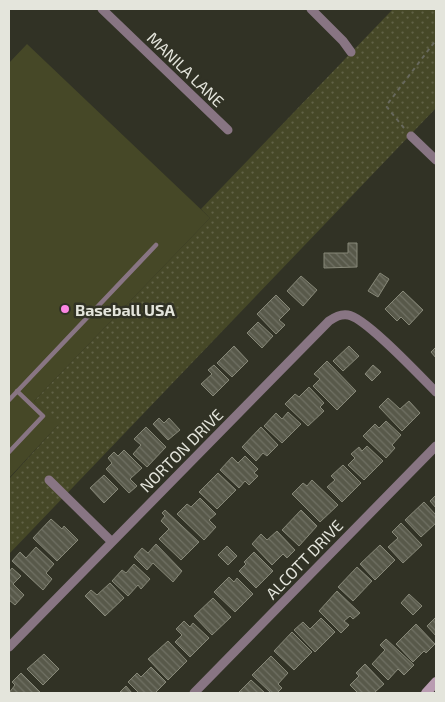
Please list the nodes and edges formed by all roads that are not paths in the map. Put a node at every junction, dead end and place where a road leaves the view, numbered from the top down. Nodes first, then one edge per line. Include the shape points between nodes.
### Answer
1 (102, 9) edge
2 (311, 9) edge
3 (351, 52) dead end
4 (228, 130) dead end
5 (411, 136) road end
6 (436, 160) edge
7 (156, 245) dead end
8 (17, 391) junction
9 (436, 392) edge
10 (9, 400) edge
11 (436, 446) edge
12 (9, 452) edge
13 (49, 480) dead end
14 (112, 542) junction
15 (9, 647) edge
16 (436, 682) edge
17 (194, 693) edge
18 (426, 693) edge

1 - 4 street, MANILA LANE
2 - 3 street
5 - 6 street
7 - 8 lane
8 - 10 lane
8 - 12 lane via 42,416
9 - 14 street, NORTON DRIVE via 365,322 348,315 338,316 329,321
11 - 17 street, ALCOTT DRIVE
13 - 14 street
14 - 15 street, NORTON DRIVE
16 - 18 street

